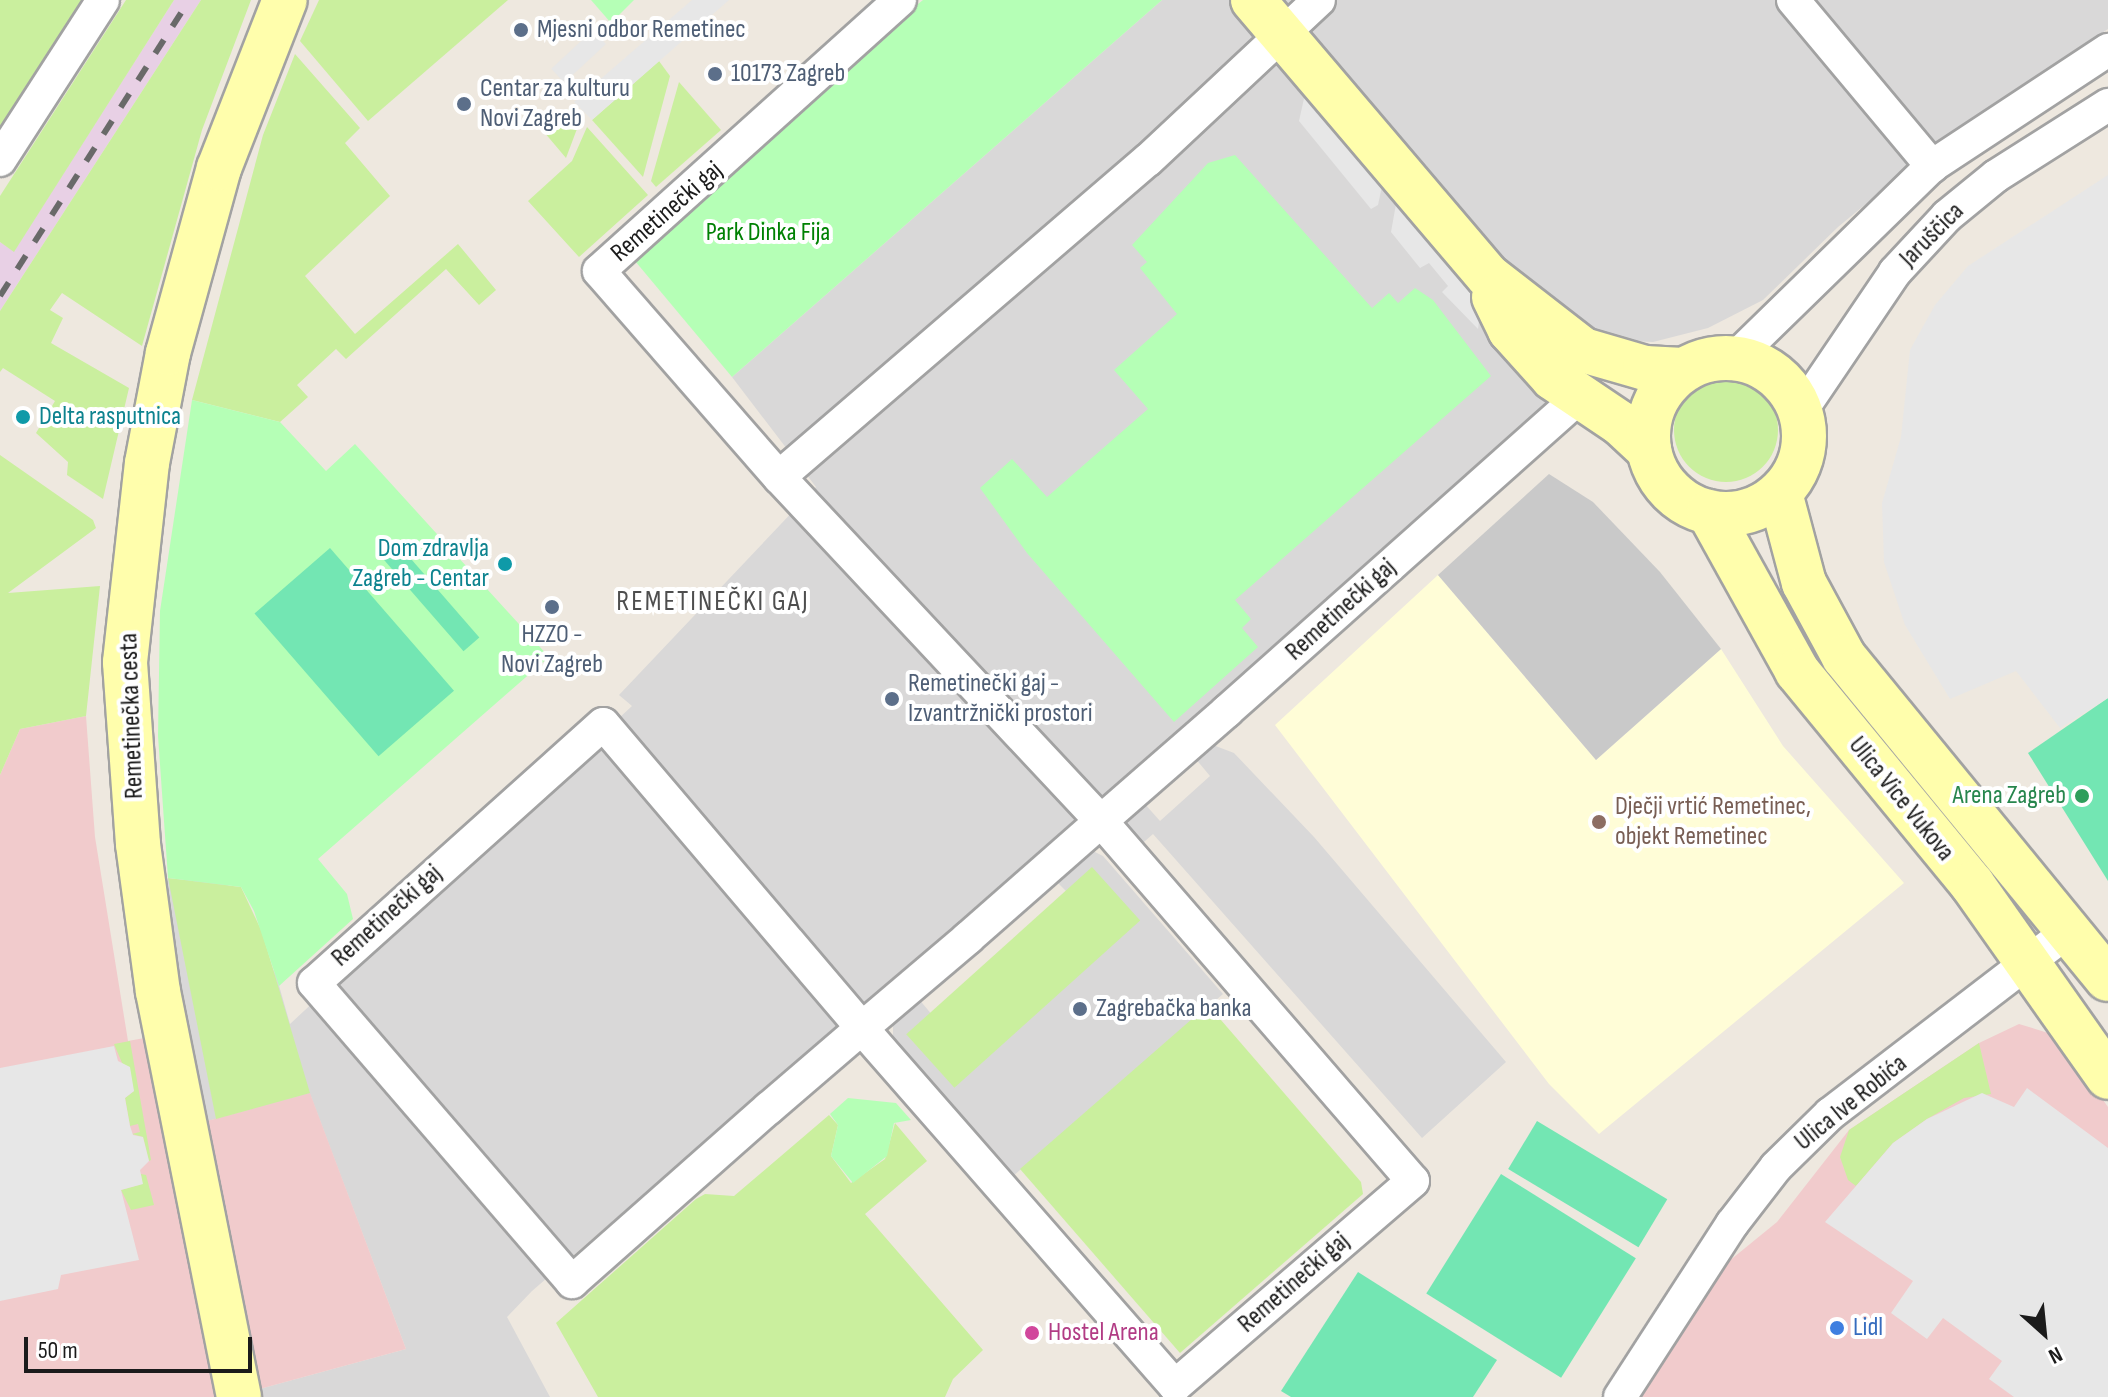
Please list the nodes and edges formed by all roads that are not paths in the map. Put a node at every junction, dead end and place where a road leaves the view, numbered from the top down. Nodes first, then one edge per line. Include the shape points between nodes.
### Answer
1 (103, 0) edge
2 (285, 0) edge
3 (900, 0) edge
4 (1253, 0) edge
5 (1319, 0) edge
6 (1793, 0) edge
7 (1280, 35) junction
8 (2108, 50) edge
9 (2108, 105) edge
10 (0, 160) edge
11 (1932, 166) junction
12 (1488, 276) junction
13 (1735, 358) junction
14 (1683, 370) junction
15 (1580, 397) junction
16 (1801, 411) junction
17 (1649, 450) junction
18 (779, 477) junction
19 (1780, 493) junction
20 (1709, 512) junction
21 (1101, 821) junction
22 (2071, 929) junction
23 (2030, 962) junction
24 (2108, 979) edge
25 (862, 1028) junction
26 (2108, 1077) edge
27 (239, 1397) edge
28 (1620, 1397) edge

1 - 10 street
2 - 27 street, Remetinečka cesta via 219,168 168,353 147,463 125,662 137,828 158,992
3 - 18 street, Remetinečki gaj via 599,271
4 - 7 street
5 - 7 street
6 - 11 street, Jaruščica
7 - 12 street
7 - 18 street via 1148,160
8 - 11 street, Jaruščica
9 - 16 street, Jaruščica via 1996,176 1947,216 1895,272
11 - 13 street, Jaruščica
12 - 14 street via 1583,350 1645,368
12 - 15 street via 1497,310 1510,330 1553,378
13 - 14 street via 1708,359
13 - 16 street via 1776,375
14 - 17 street via 1654,405
15 - 17 street
15 - 21 street, Remetinečki gaj
16 - 19 street via 1803,455
17 - 20 street via 1669,490
18 - 21 street, Remetinečki gaj
19 - 20 street via 1747,511
19 - 22 street, Ulica Vice Vukova via 1804,583 1844,657
20 - 23 street, Ulica Vice Vukova via 1797,671
21 - 25 street, Remetinečki gaj
21 - 25 street, Remetinečki gaj via 1413,1181 1175,1386
22 - 23 street, Ulica Ive Robića
22 - 24 street, Ulica Vice Vukova
23 - 26 street, Ulica Vice Vukova
23 - 28 street, Ulica Ive Robića via 1830,1114 1776,1167 1732,1224
25 - 25 street, Remetinečki gaj via 572,1282 314,983 603,724

